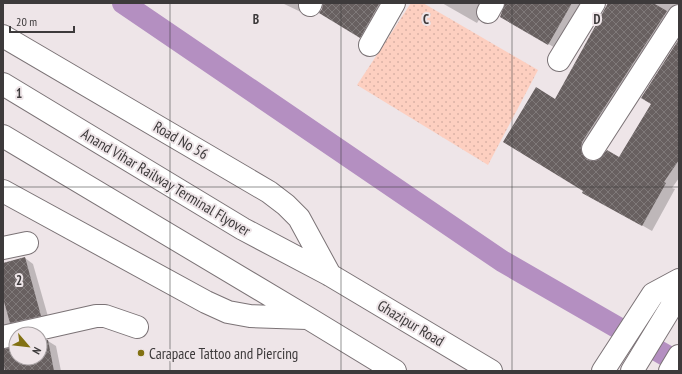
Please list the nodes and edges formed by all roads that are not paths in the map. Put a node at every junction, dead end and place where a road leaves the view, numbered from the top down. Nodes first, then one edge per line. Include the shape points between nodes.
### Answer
1 (394, 3) edge
2 (594, 3) edge
3 (679, 16) edge
4 (3, 36) edge
5 (370, 45) dead end
6 (559, 60) dead end
7 (3, 84) edge
8 (3, 136) edge
9 (593, 149) dead end
10 (3, 191) edge
11 (26, 243) dead end
12 (3, 248) edge
13 (330, 275) junction
14 (679, 280) edge
15 (677, 298) edge
16 (308, 318) junction
17 (137, 327) dead end
18 (3, 337) edge
19 (679, 356) edge
20 (480, 368) edge
21 (395, 371) edge
22 (604, 371) edge
23 (632, 371) edge
24 (670, 371) edge

1 - 5 main road
2 - 6 main road
3 - 9 main road
4 - 13 main road, Road No 56 via 269,192 299,218
7 - 13 main road, Anand Vihar Railway Terminal Flyover via 243,228
8 - 16 main road
10 - 16 main road via 228,312 250,316
11 - 12 main road
13 - 20 main road, Ghazipur Road
14 - 22 main road via 653,294
15 - 23 main road
16 - 21 main road
17 - 18 main road via 105,316 96,316
19 - 24 main road

